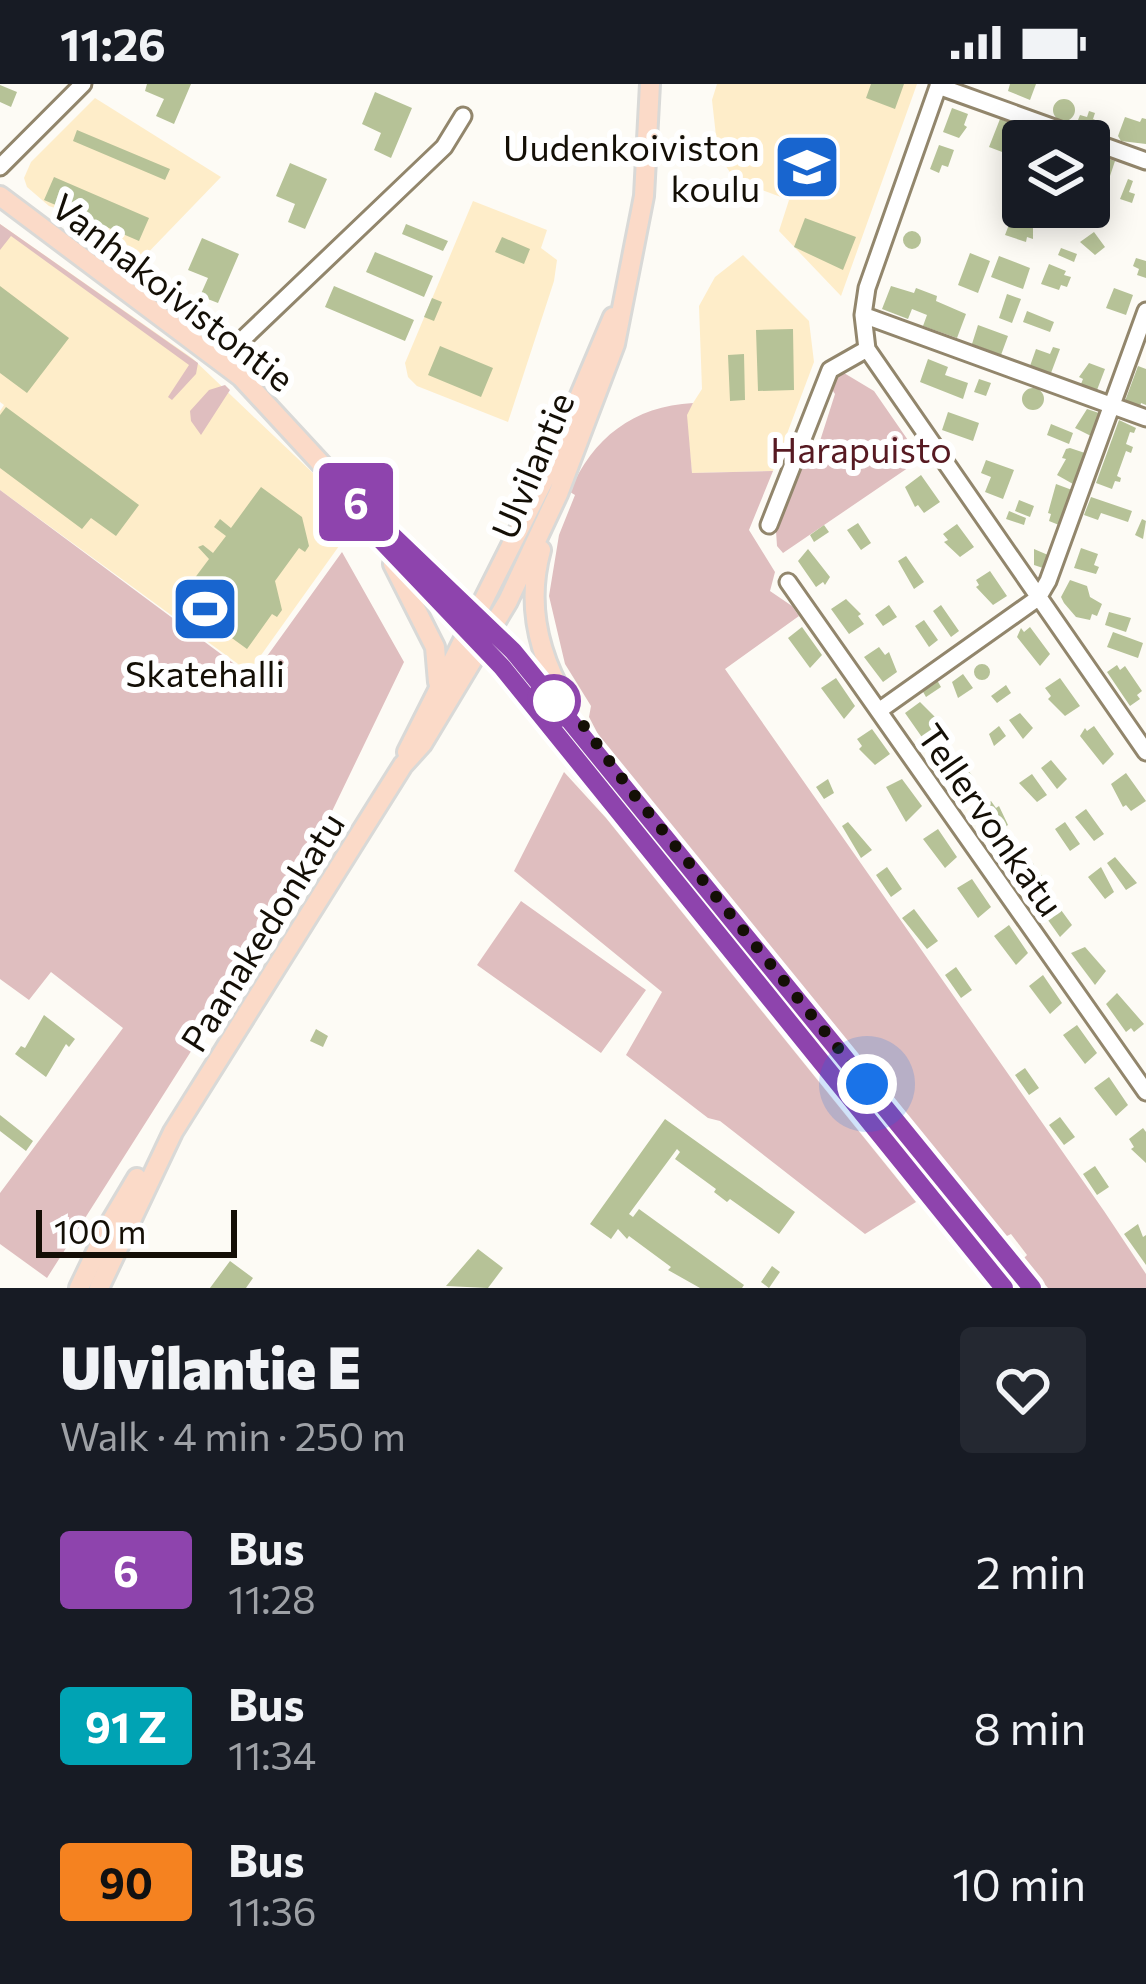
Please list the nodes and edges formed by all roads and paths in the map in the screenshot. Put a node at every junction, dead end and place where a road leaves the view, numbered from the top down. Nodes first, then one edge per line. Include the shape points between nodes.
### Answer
1 (82, 84) edge
2 (938, 85) edge
3 (649, 90) edge
4 (463, 116) dead end
5 (1146, 161) edge
6 (0, 166) edge
7 (0, 196) edge
8 (621, 302) junction
9 (1146, 311) edge
10 (863, 315) junction
11 (867, 350) junction
12 (221, 361) junction
13 (1112, 406) junction
14 (1146, 418) edge
15 (558, 494) junction
16 (350, 495) junction
17 (769, 525) dead end
18 (380, 539) junction
19 (788, 582) dead end
20 (1038, 598) junction
21 (479, 630) junction
22 (437, 688) junction
23 (880, 710) junction
24 (1146, 752) edge
25 (403, 765) junction
26 (631, 791) junction
27 (1146, 1092) edge
28 (173, 1132) junction
29 (80, 1288) edge
30 (102, 1288) edge
31 (1004, 1288) edge
32 (1032, 1288) edge

1 - 6 street
2 - 5 street
2 - 10 street
3 - 8 main road, Ulvilantie via 644,196
4 - 12 street via 443,147
7 - 12 main road, Vanhakoivistontie
8 - 15 main road, Ulvilantie via 615,344
8 - 21 main road, Ulvilantie
9 - 13 street
10 - 11 street
10 - 13 street
11 - 17 street via 830,370
11 - 20 street
12 - 16 main road, Vanhakoivistontie
13 - 14 street
13 - 20 street
15 - 21 main road, Ulvilantie
15 - 26 main road via 534,576 538,633 565,700
16 - 18 main road, Vanhakoivistontie
16 - 21 main road, Vanhakoivistontie
18 - 21 main road, Vanhakoivistontie
18 - 22 main road via 435,647
19 - 23 street, Tellervonkatu
20 - 23 street
20 - 24 street
21 - 22 main road, Paanakedonkatu
21 - 25 main road, Paanakedonkatu via 422,744
21 - 26 main road
21 - 31 main road
22 - 25 main road, Paanakedonkatu
23 - 27 street, Tellervonkatu
25 - 28 main road, Paanakedonkatu
26 - 32 main road
28 - 29 main road, Paanakedonkatu via 129,1190
28 - 30 main road, Paanakedonkatu

